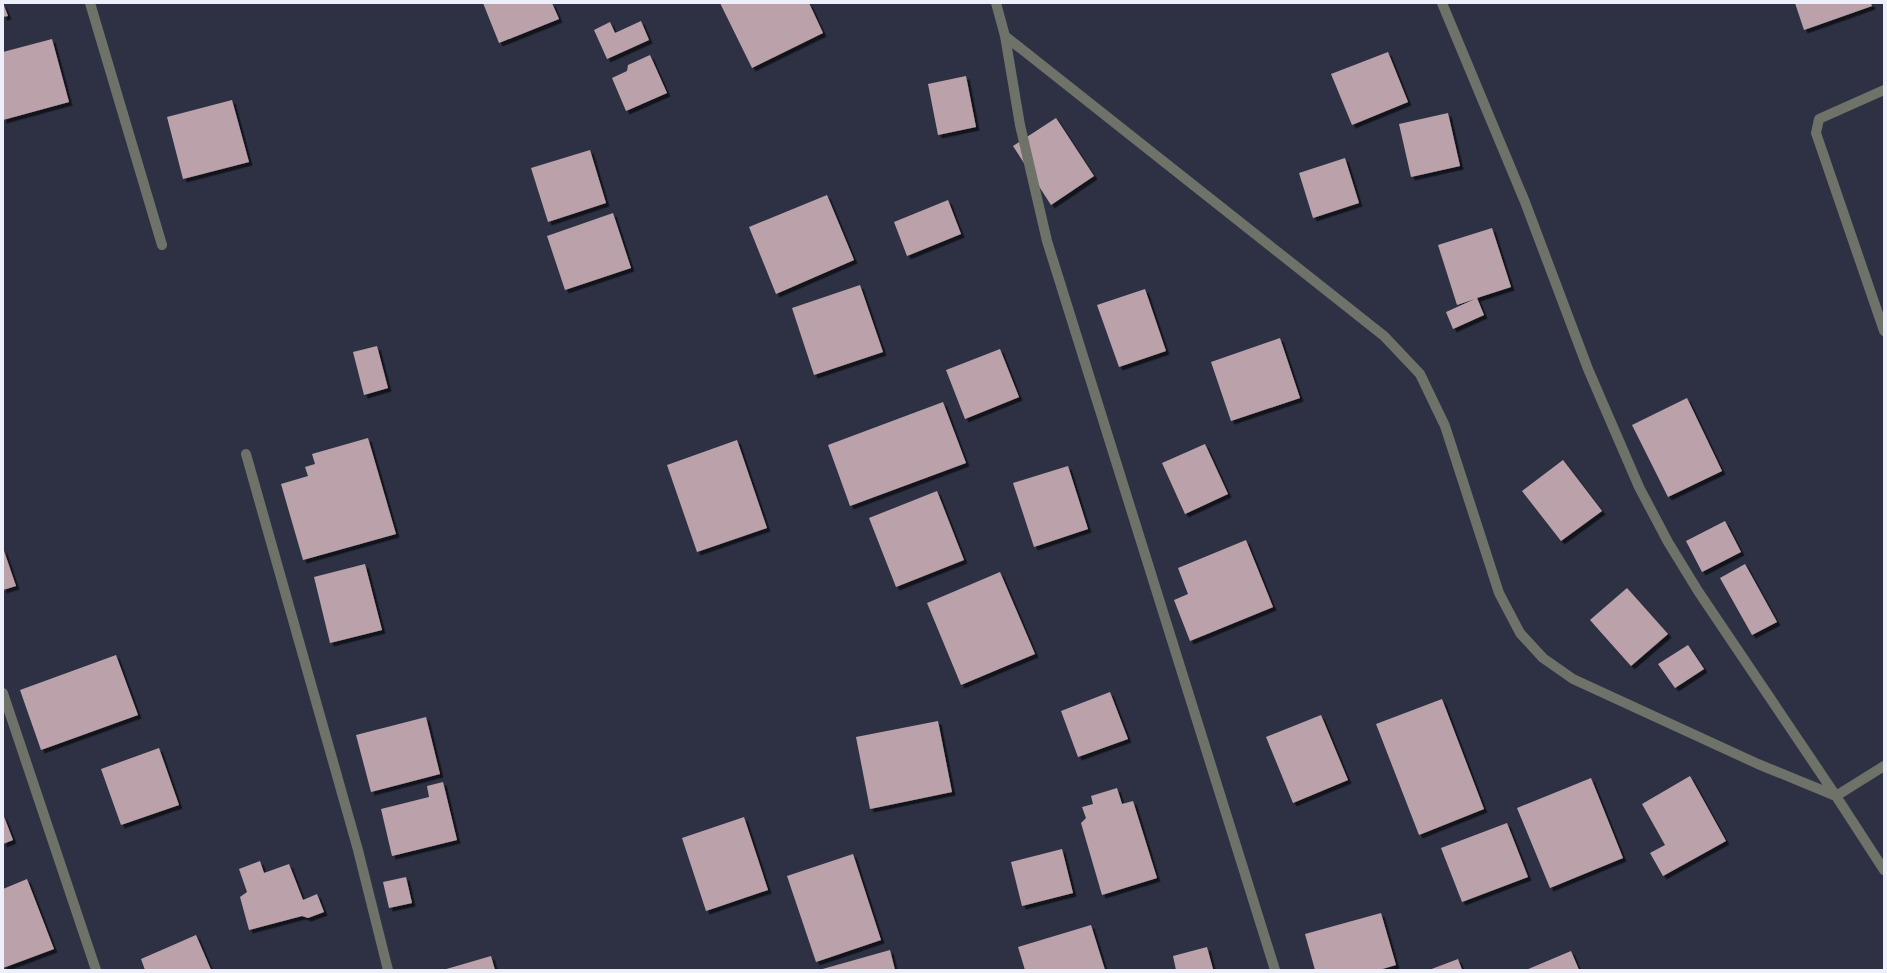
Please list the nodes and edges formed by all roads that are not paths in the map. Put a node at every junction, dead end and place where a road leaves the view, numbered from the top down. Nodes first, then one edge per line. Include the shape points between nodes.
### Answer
1 (90, 3) edge
2 (996, 3) edge
3 (1442, 3) edge
4 (1005, 36) junction
5 (1884, 90) edge
6 (162, 245) dead end
7 (1884, 331) edge
8 (246, 454) dead end
9 (3, 693) edge
10 (1884, 766) edge
11 (1836, 796) junction
12 (1884, 870) edge
13 (96, 970) edge
14 (388, 970) edge
15 (1275, 970) edge

1 - 6 street
2 - 4 street
3 - 11 street via 1525,202 1588,368 1639,486 1668,542 1698,591
4 - 11 street via 1384,336 1420,374 1445,426 1499,593 1520,633 1543,658 1573,679 1758,764
4 - 15 street via 1020,125 1046,241
5 - 7 street via 1819,119 1816,132
8 - 14 street via 358,850
9 - 13 street
10 - 11 street
11 - 12 street

